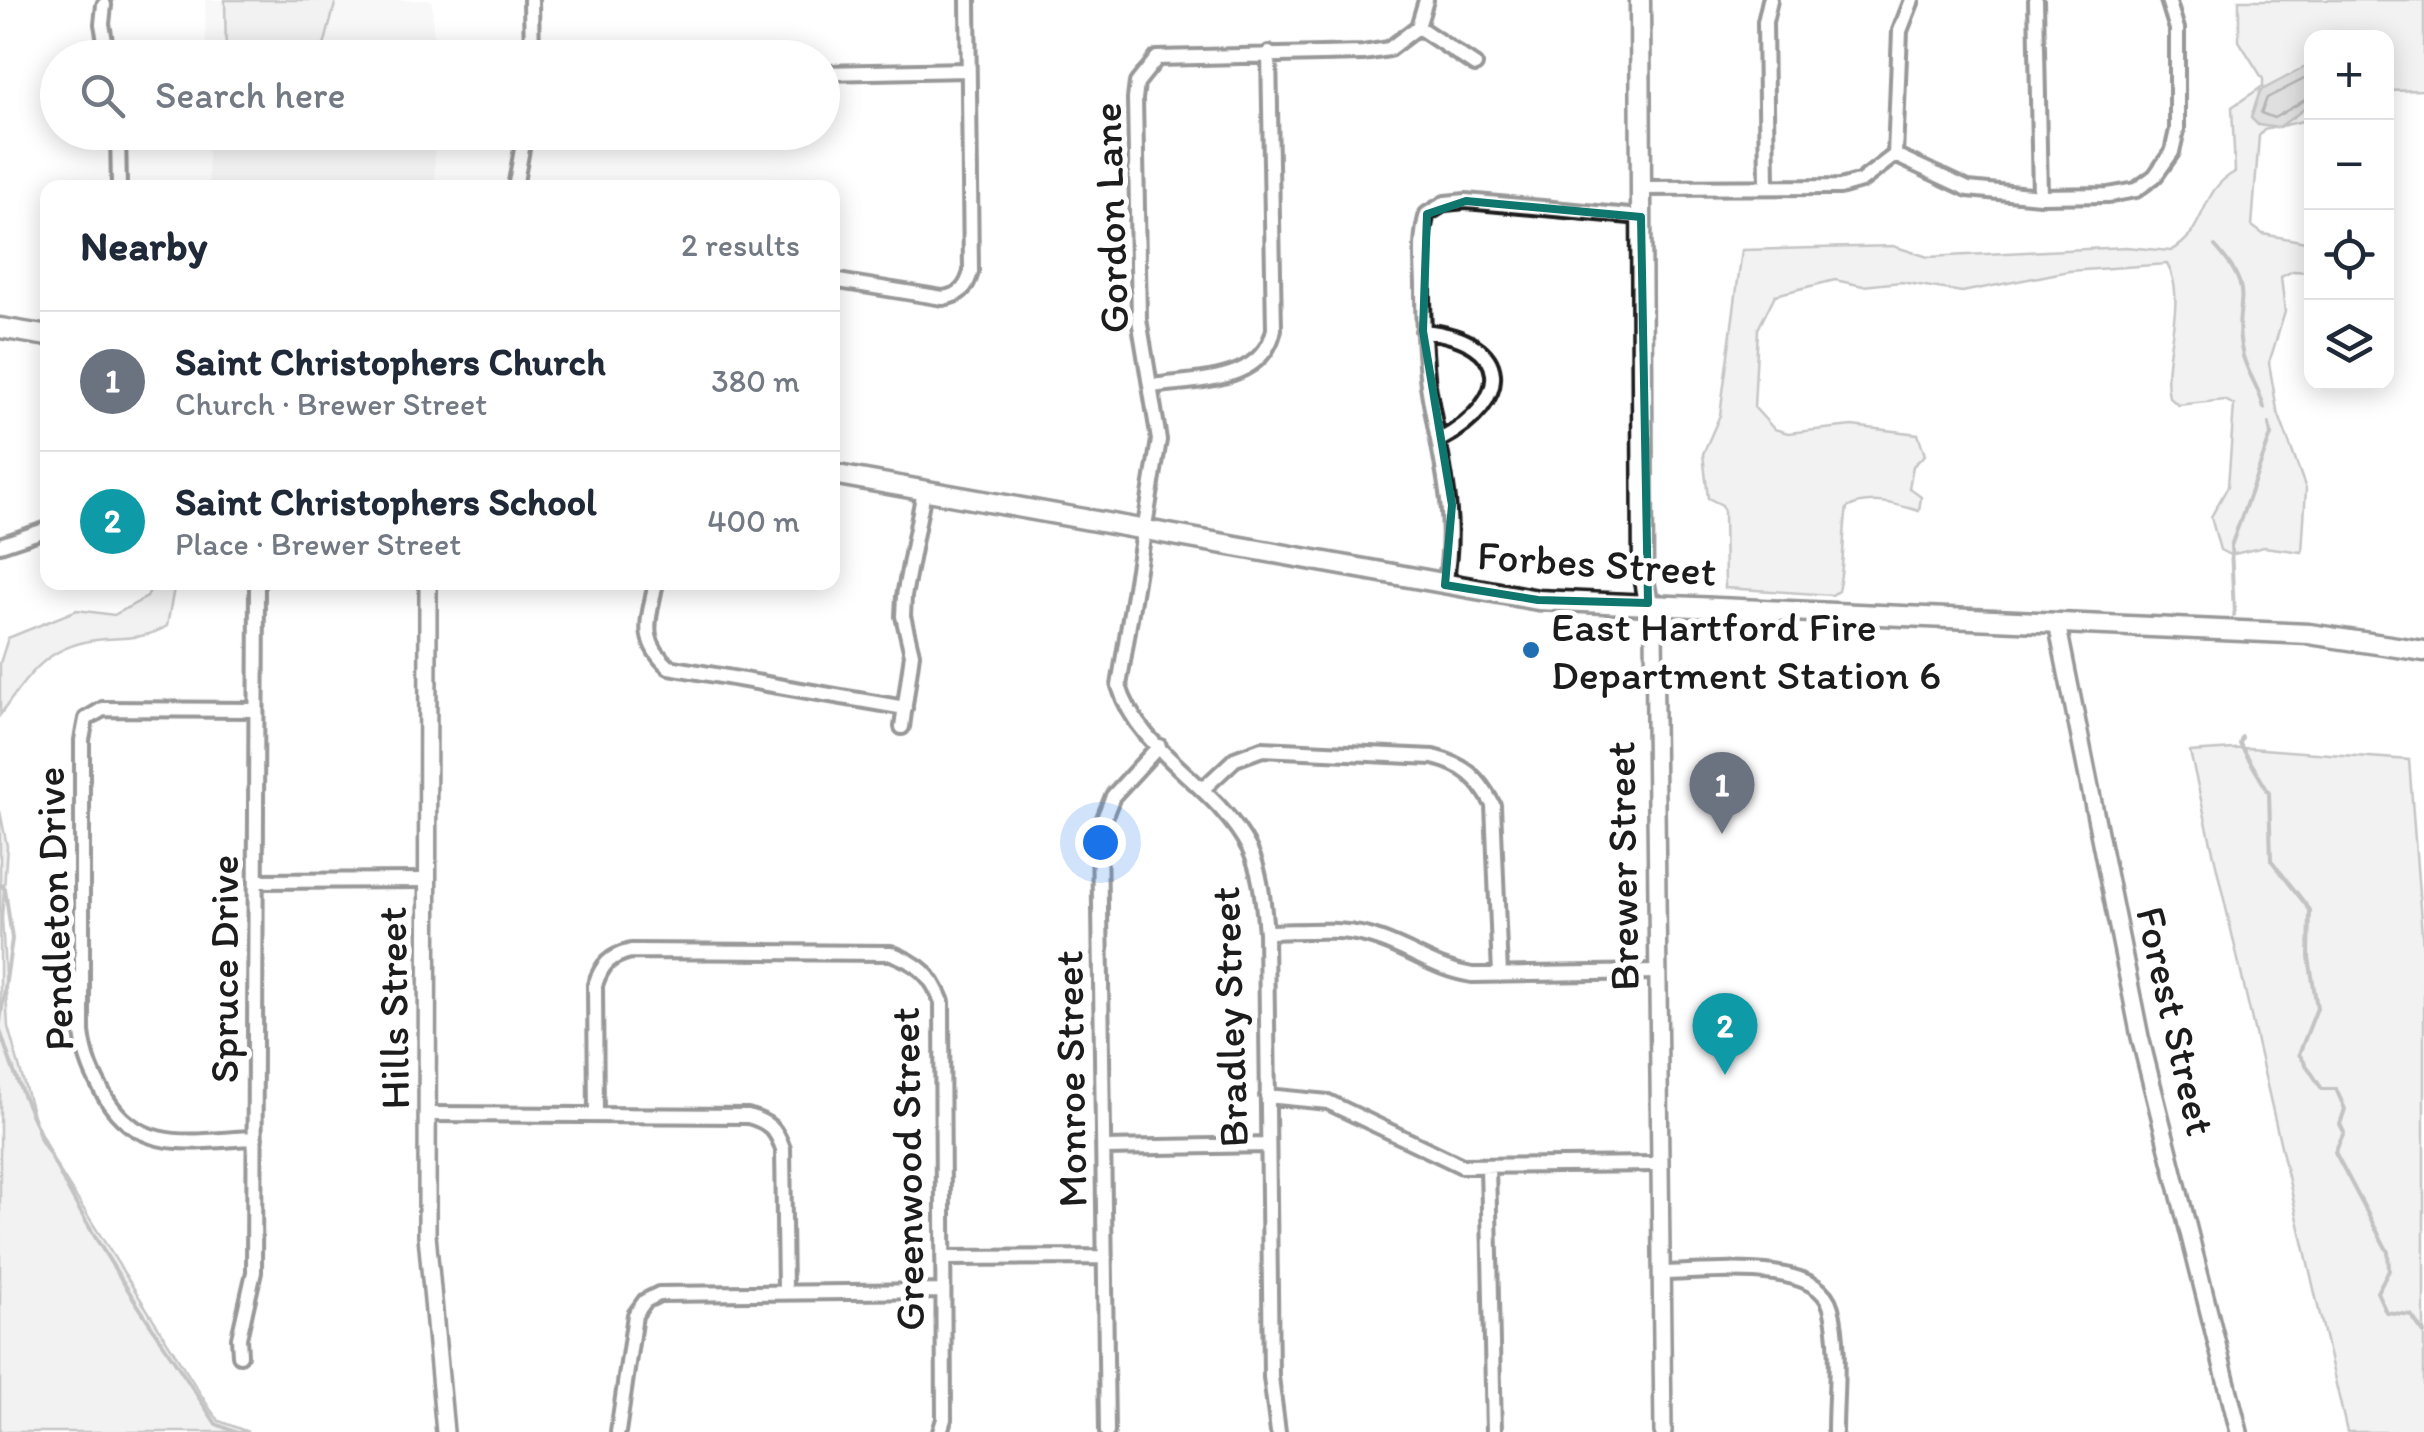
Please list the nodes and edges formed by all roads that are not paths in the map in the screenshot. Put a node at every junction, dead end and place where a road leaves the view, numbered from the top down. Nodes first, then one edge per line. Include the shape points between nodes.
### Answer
1 (531, 0) edge
2 (968, 0) edge
3 (1426, 0) edge
4 (1640, 0) edge
5 (1770, 0) edge
6 (1912, 0) edge
7 (2036, 0) edge
8 (2168, 0) edge
9 (104, 6) dead end
10 (1418, 27) junction
11 (105, 40) edge
12 (532, 40) edge
13 (1268, 53) junction
14 (1474, 65) dead end
15 (968, 70) junction
16 (840, 73) edge
17 (118, 150) edge
18 (522, 150) edge
19 (1896, 155) junction
20 (119, 180) edge
21 (516, 180) edge
22 (1768, 186) junction
23 (1641, 188) junction
24 (2040, 196) junction
25 (1641, 216) junction
26 (840, 281) edge
27 (0, 328) edge
28 (1424, 331) junction
29 (40, 335) edge
30 (1153, 386) junction
31 (1440, 440) junction
32 (840, 475) edge
33 (924, 491) junction
34 (1144, 530) junction
35 (40, 533) edge
36 (0, 546) edge
37 (1445, 585) junction
38 (257, 590) edge
39 (428, 590) edge
40 (655, 590) edge
41 (1648, 603) junction
42 (2057, 624) junction
43 (2424, 651) edge
44 (904, 708) junction
45 (254, 710) junction
46 (902, 727) dead end
47 (1159, 746) junction
48 (1204, 788) junction
49 (426, 880) junction
50 (256, 882) junction
51 (1266, 932) junction
52 (1658, 972) junction
53 (1500, 975) junction
54 (1267, 1096) junction
55 (429, 1114) junction
56 (596, 1115) junction
57 (255, 1138) junction
58 (1268, 1145) junction
59 (1104, 1148) junction
60 (1660, 1164) junction
61 (1488, 1166) junction
62 (943, 1258) junction
63 (1105, 1258) junction
64 (1661, 1273) junction
65 (785, 1290) junction
66 (942, 1291) junction
67 (240, 1355) dead end
68 (445, 1432) edge
69 (618, 1432) edge
70 (940, 1432) edge
71 (1107, 1432) edge
72 (1278, 1432) edge
73 (1494, 1432) edge
74 (1662, 1432) edge
75 (1835, 1432) edge
76 (2239, 1432) edge

1 - 12 street
2 - 15 street
3 - 10 street
4 - 23 main road, Brewer Street
5 - 22 street
6 - 19 street via 1900,30
7 - 24 street
8 - 24 street via 2177,28 2178,130 2172,152 2136,190
9 - 11 street
10 - 13 street, Gordon Lane via 1389,50
10 - 14 street
13 - 30 street via 1270,347 1258,363 1237,373
13 - 30 street, Gordon Lane via 1157,58 1137,83 1139,319
15 - 16 street
15 - 26 street via 967,285 943,298
17 - 20 street
18 - 21 street
19 - 22 street via 1861,182
19 - 24 street via 1968,189
22 - 23 street
23 - 25 main road, Brewer Street
25 - 28 street via 1445,203 1427,214 1422,232
25 - 41 main road, Brewer Street
27 - 29 main road
28 - 31 street
28 - 31 street via 1474,344 1488,360 1494,384 1487,406 1470,424
30 - 34 street, Gordon Lane via 1159,440
31 - 37 street via 1452,505
32 - 33 main road, Forbes Street
33 - 34 main road, Forbes Street
33 - 44 street via 904,596 912,654
34 - 37 main road, Forbes Street
34 - 47 street, Bradley Street via 1119,686 1126,708
35 - 36 street
37 - 41 main road, Forbes Street via 1538,600
38 - 45 street, Spruce Drive
39 - 49 street, Hills Street
40 - 44 street via 650,651 669,667
41 - 42 main road, Forbes Street
41 - 52 street, Brewer Street via 1654,629
42 - 43 main road, Forbes Street via 2309,634
42 - 76 street, Forest Street via 2140,1037
44 - 46 street
45 - 50 street, Spruce Drive
45 - 57 street, Pendleton Drive via 104,710 86,719 82,1032 98,1085 133,1132 175,1140
47 - 48 street, Bradley Street
47 - 59 street, Monroe Street via 1113,796 1100,831
48 - 51 street, Bradley Street via 1250,850
48 - 53 street via 1235,759 1262,749 1460,764 1494,806
49 - 50 street
49 - 55 street, Hills Street
50 - 57 street, Spruce Drive
51 - 53 street via 1344,931 1393,944 1444,970
51 - 54 street, Bradley Street
52 - 53 street
52 - 60 street, Brewer Street
54 - 58 street, Bradley Street
54 - 61 street via 1328,1102 1435,1156
55 - 56 street
55 - 68 street, Hills Street via 428,1234
56 - 62 street, Greenwood Street via 594,985 614,955 891,954 916,963 942,1002
56 - 65 street via 748,1116 777,1131 783,1149
57 - 67 street, Spruce Drive via 254,1272
58 - 59 street
58 - 72 street, Bradley Street via 1271,1377
59 - 63 street, Monroe Street
60 - 61 street
60 - 64 street, Brewer Street
61 - 73 street
62 - 63 street
62 - 66 street, Greenwood Street
63 - 71 street, Monroe Street
64 - 74 street, Brewer Street
64 - 75 street via 1785,1274 1818,1286 1834,1322
65 - 66 street
65 - 69 street via 678,1292 645,1301 635,1315
66 - 70 street, Greenwood Street

